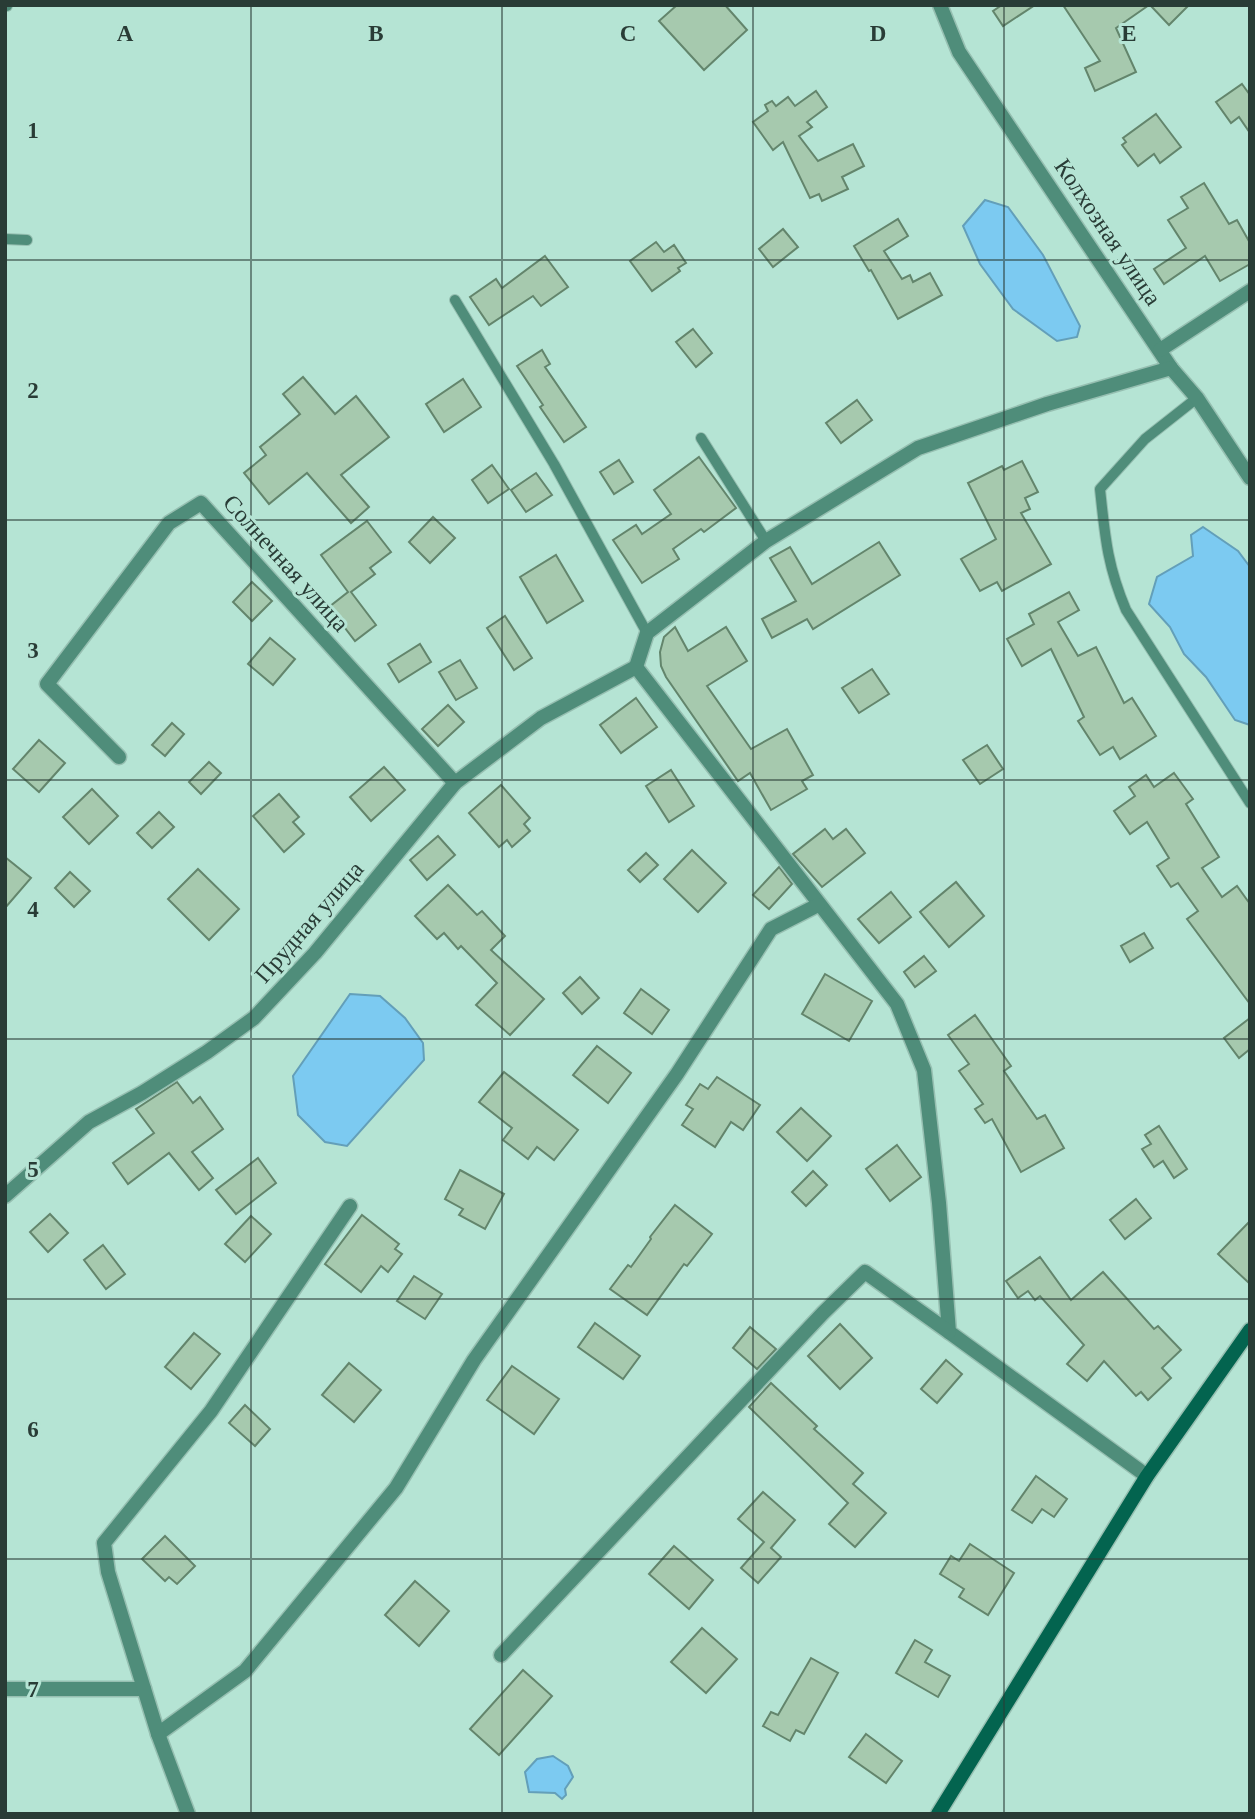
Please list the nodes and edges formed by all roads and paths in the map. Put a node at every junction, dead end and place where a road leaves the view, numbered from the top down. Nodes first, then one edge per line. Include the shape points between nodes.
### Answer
1 (940, 5) edge
2 (5, 239) edge
3 (27, 240) dead end
4 (1250, 291) edge
5 (455, 300) dead end
6 (1160, 350) junction
7 (1171, 368) junction
8 (1197, 398) junction
9 (701, 438) dead end
10 (1250, 478) edge
11 (766, 541) junction
12 (647, 633) junction
13 (636, 667) junction
14 (118, 757) dead end
15 (455, 783) junction
16 (1250, 803) edge
17 (818, 905) junction
18 (5, 1196) edge
19 (350, 1206) dead end
20 (1250, 1330) edge
21 (949, 1332) junction
22 (1147, 1476) junction
23 (501, 1655) dead end
24 (5, 1689) edge
25 (144, 1689) junction
26 (158, 1734) junction
27 (188, 1814) edge
28 (938, 1814) edge

1 - 6 street, Колхозная улица via 959,51
2 - 3 lane
4 - 6 street
5 - 12 lane via 554,464
6 - 7 street, Колхозная улица
7 - 8 street, Колхозная улица
7 - 11 street via 1047,404 918,449
8 - 10 street, Колхозная улица
8 - 16 lane via 1145,439 1100,489 1107,554 1126,610
9 - 11 lane
11 - 12 street
12 - 13 street
13 - 15 street, Прудная улица via 541,718
13 - 17 street
14 - 15 street, Солнечная улица via 47,684 169,523 201,503
15 - 18 street, Прудная улица via 315,953 254,1018 142,1093 89,1122
17 - 21 street via 897,1004 924,1070
17 - 26 street via 771,929 677,1074 474,1360 396,1488 245,1671
19 - 25 street via 211,1411 104,1542 108,1572
20 - 22 street
21 - 22 street
21 - 23 street via 865,1272
22 - 28 street
24 - 25 street
25 - 26 street
26 - 27 street

